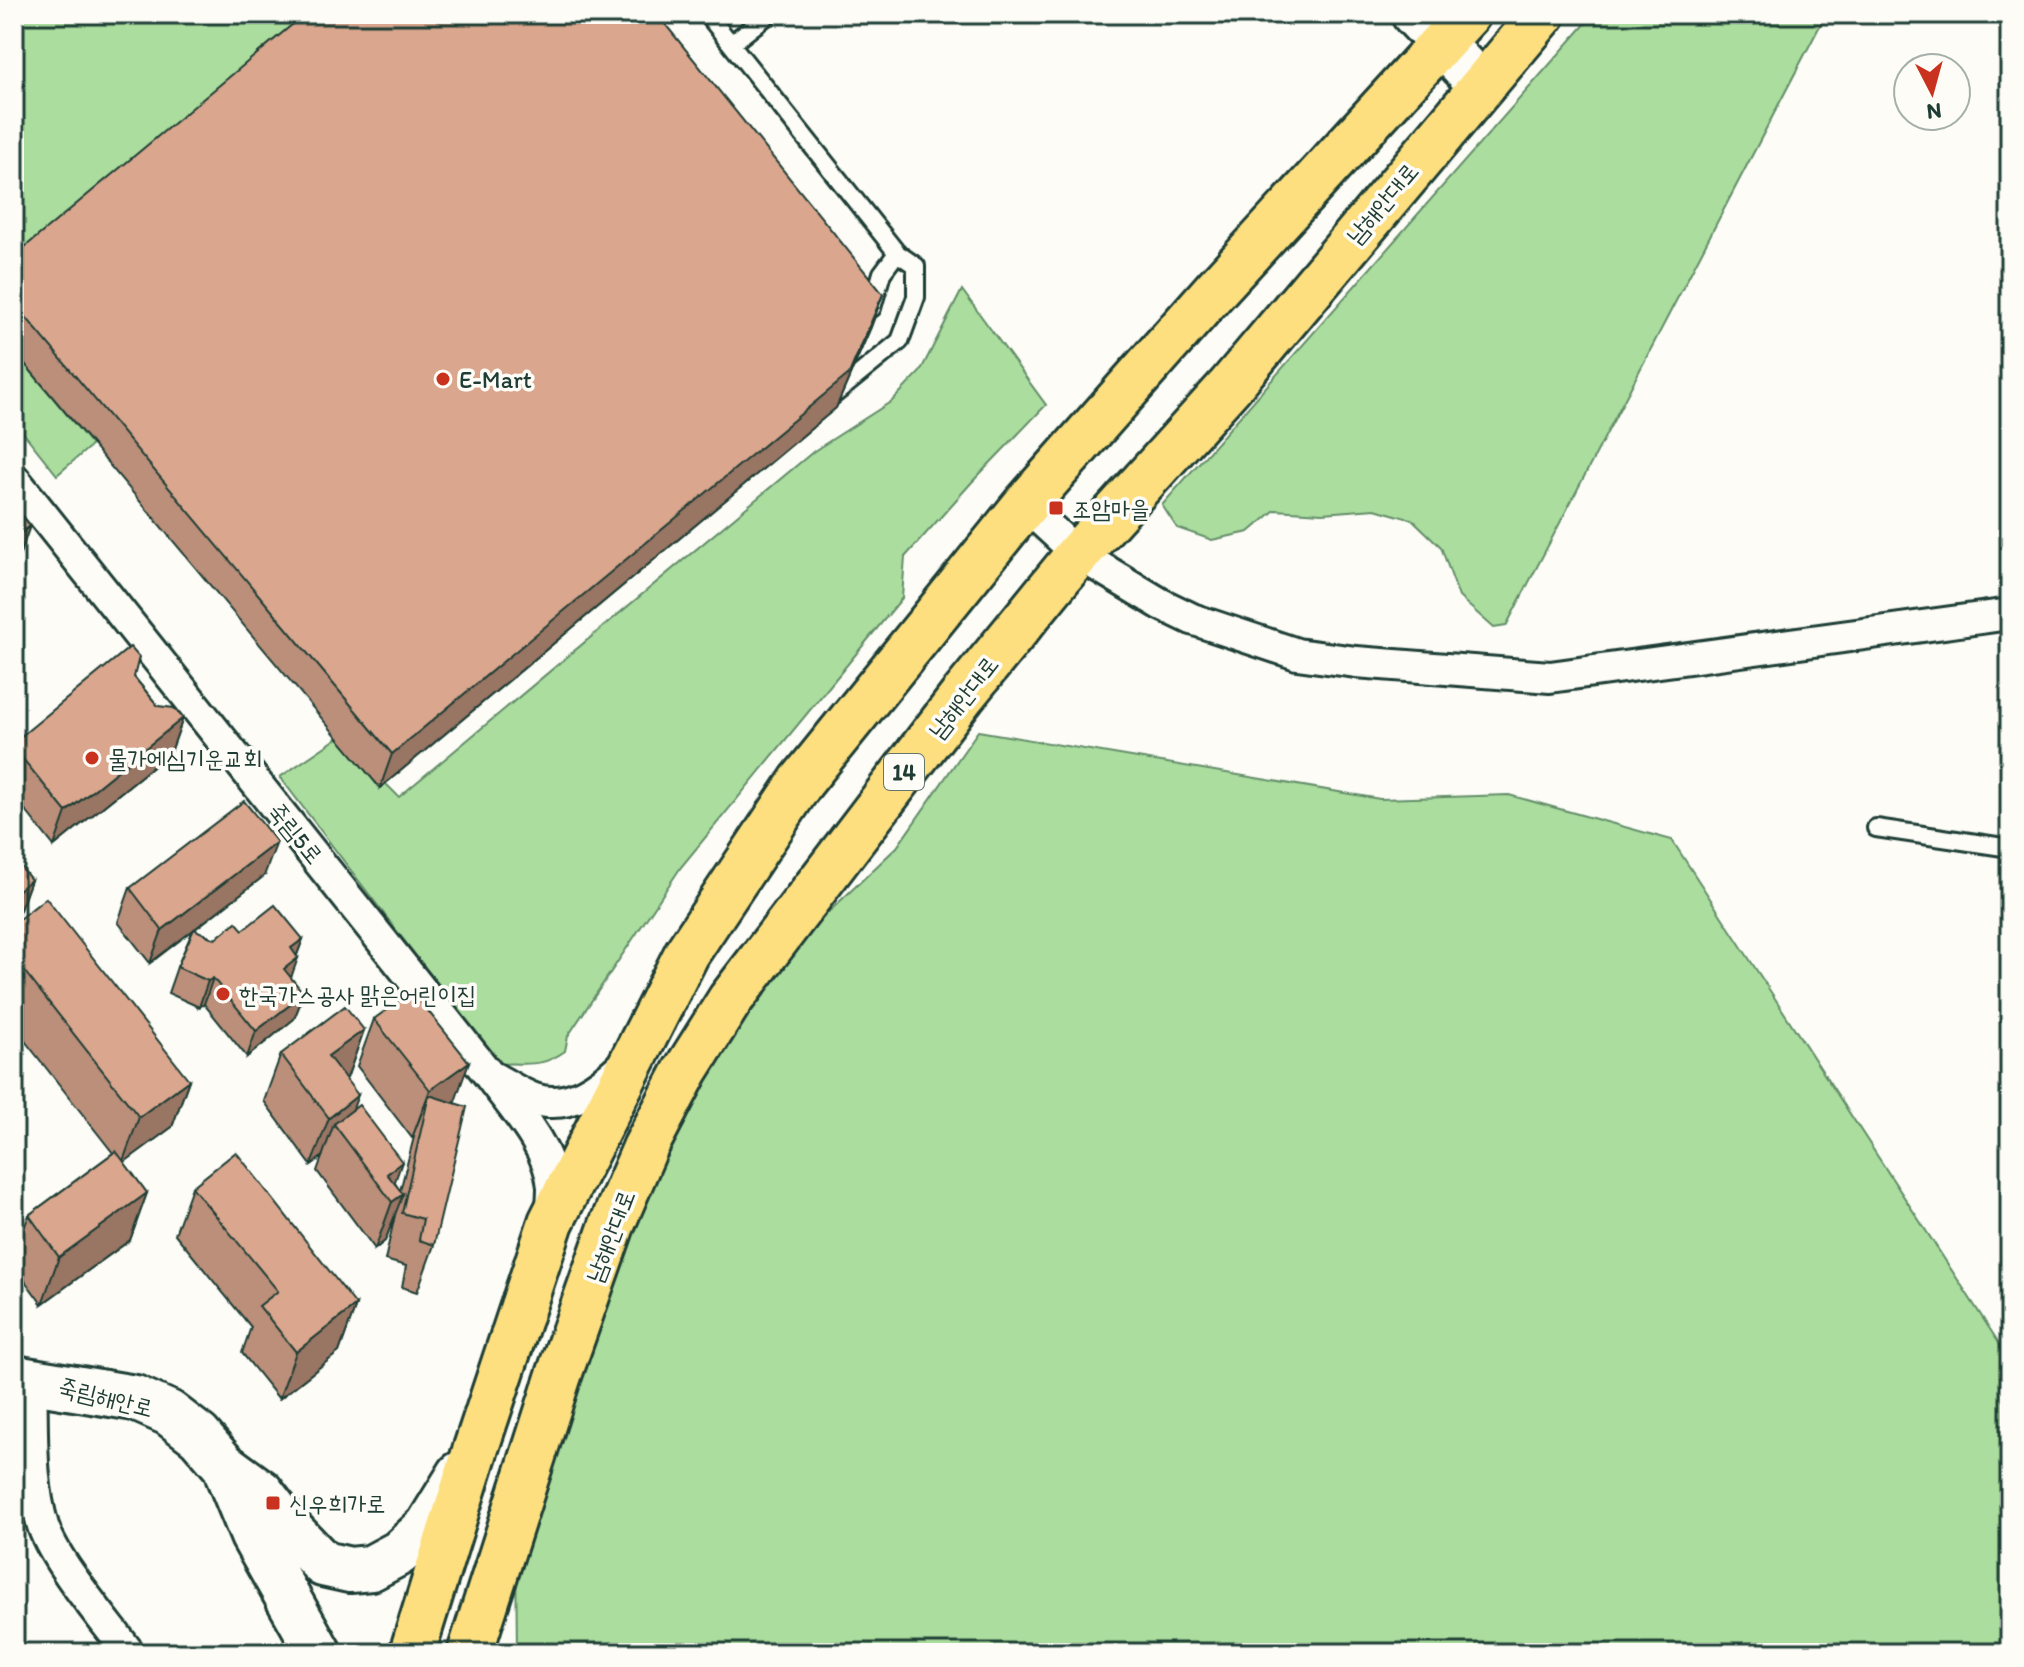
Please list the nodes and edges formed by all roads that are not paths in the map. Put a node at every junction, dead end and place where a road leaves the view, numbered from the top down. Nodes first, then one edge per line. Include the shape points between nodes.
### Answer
1 (707, 14) edge
2 (769, 14) edge
3 (1543, 14) edge
4 (1441, 24) edge
5 (731, 44) junction
6 (1481, 85) junction
7 (897, 253) junction
8 (862, 316) edge
9 (817, 408) edge
10 (14, 479) edge
11 (1025, 505) junction
12 (1078, 554) junction
13 (2010, 614) edge
14 (1876, 828) dead end
15 (2010, 848) edge
16 (640, 1049) junction
17 (489, 1075) junction
18 (551, 1222) junction
19 (22, 1379) edge
20 (476, 1448) junction
21 (224, 1465) junction
22 (129, 1653) edge
23 (319, 1653) edge
24 (412, 1653) edge
25 (470, 1653) edge

1 - 5 lane
2 - 5 lane
3 - 6 main road, 남해안대로 / 14
4 - 6 street
4 - 11 main road
5 - 7 lane
6 - 12 main road, 남해안대로 / 14 via 1230,386
7 - 8 lane via 882,273 874,306
7 - 9 lane via 916,266 916,297 900,341
10 - 17 street, 죽림5로
11 - 12 street
11 - 16 main road via 801,782 687,953
12 - 13 street via 1161,604 1224,632 1297,654 1410,668 1550,677
12 - 25 main road, 남해안대로 / 14 via 730,1000 686,1070 612,1225
14 - 15 lane
16 - 17 street via 599,1087 568,1100 534,1099
16 - 18 main road
17 - 18 street, 죽림5로 via 549,1169
18 - 20 main road
19 - 21 street, 죽림해안로 via 135,1398 169,1413
19 - 22 street via 43,1526 57,1555
20 - 21 street via 428,1526 399,1553 371,1568 350,1570 323,1564 261,1492
20 - 24 main road
21 - 23 street via 253,1536

